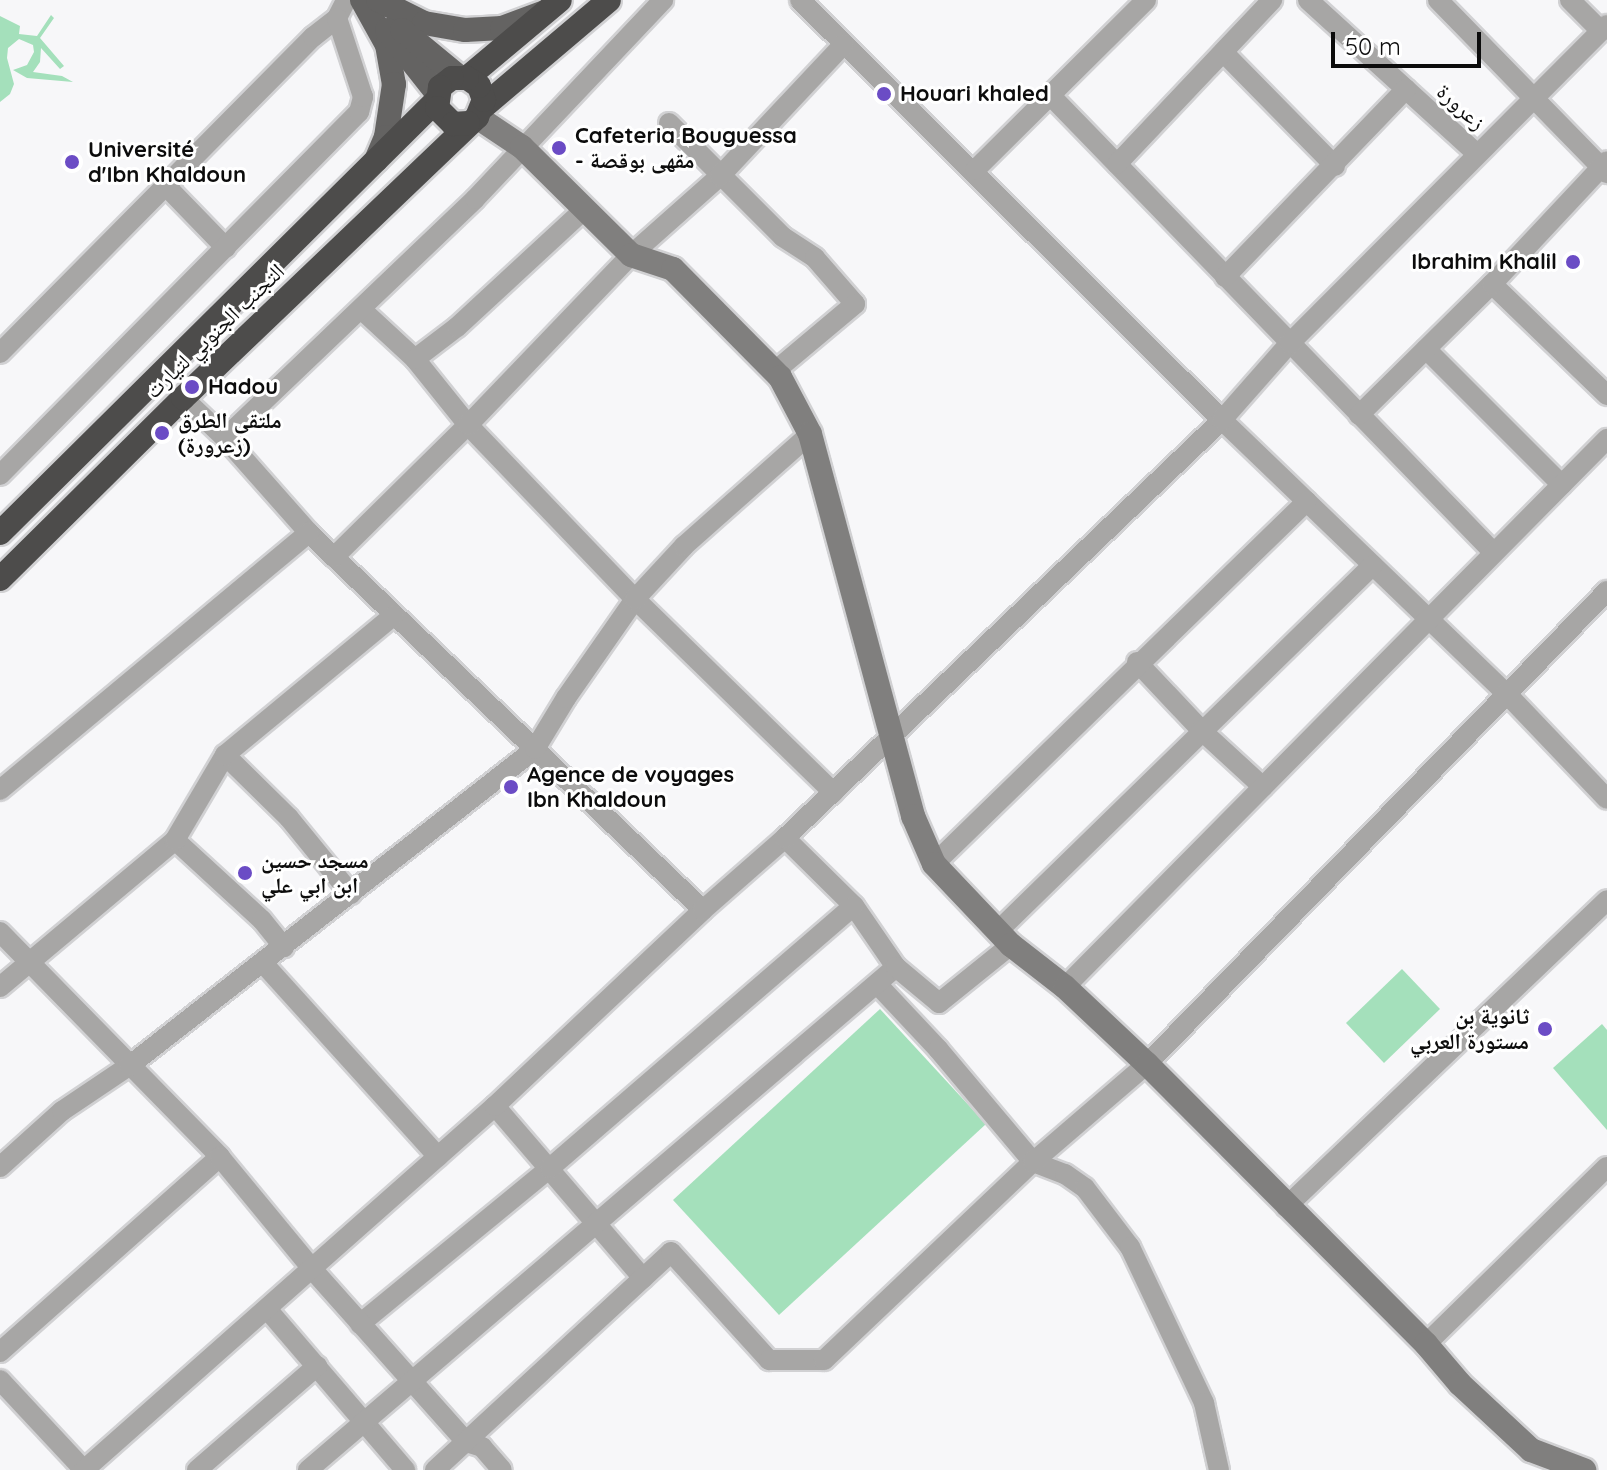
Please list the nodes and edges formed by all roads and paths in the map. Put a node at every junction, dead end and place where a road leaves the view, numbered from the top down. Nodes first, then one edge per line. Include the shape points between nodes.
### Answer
1 (365, 0) edge
2 (378, 0) edge
3 (609, 0) edge
4 (663, 0) edge
5 (800, 0) edge
6 (1146, 0) edge
7 (1272, 0) edge
8 (1308, 0) edge
9 (1438, 0) edge
10 (1570, 0) edge
11 (556, 4) edge
12 (342, 9) edge
13 (1604, 28) edge
14 (844, 44) junction
15 (1225, 54) junction
16 (463, 77) junction
17 (1406, 89) junction
18 (1051, 96) junction
19 (437, 97) junction
20 (1535, 97) junction
21 (476, 116) junction
22 (669, 123) dead end
23 (522, 147) junction
24 (1476, 153) junction
25 (375, 161) junction
26 (1117, 164) junction
27 (1335, 166) junction
28 (1605, 167) edge
29 (975, 170) junction
30 (720, 176) junction
31 (166, 186) junction
32 (585, 209) junction
33 (226, 248) junction
34 (631, 255) junction
35 (1225, 277) junction
36 (1492, 284) junction
37 (361, 309) junction
38 (1290, 343) junction
39 (1426, 349) junction
40 (0, 353) edge
41 (415, 359) junction
42 (774, 372) junction
43 (1607, 395) edge
44 (183, 398) junction
45 (1359, 415) junction
46 (1222, 420) junction
47 (468, 425) junction
48 (810, 434) junction
49 (225, 438) junction
50 (1607, 439) edge
51 (0, 475) edge
52 (1562, 485) junction
53 (1307, 501) junction
54 (0, 533) edge
55 (309, 533) junction
56 (1494, 553) junction
57 (334, 557) junction
58 (1373, 565) junction
59 (0, 579) edge
60 (1607, 591) edge
61 (635, 599) junction
62 (394, 615) junction
63 (1430, 618) junction
64 (1137, 662) junction
65 (1506, 693) junction
66 (1201, 730) junction
67 (892, 735) junction
68 (535, 749) junction
69 (225, 755) junction
70 (1263, 787) junction
71 (0, 790) edge
72 (833, 792) junction
73 (1607, 799) edge
74 (785, 838) junction
75 (175, 840) junction
76 (934, 864) junction
77 (351, 894) junction
78 (1607, 900) edge
79 (854, 906) junction
80 (703, 910) junction
81 (0, 932) edge
82 (1004, 938) junction
83 (284, 947) junction
84 (28, 963) junction
85 (263, 963) junction
86 (896, 967) junction
87 (877, 984) junction
88 (0, 987) edge
89 (1065, 987) junction
90 (1147, 1064) junction
91 (129, 1066) junction
92 (495, 1106) junction
93 (220, 1157) junction
94 (438, 1157) junction
95 (1033, 1162) junction
96 (0, 1167) edge
97 (1607, 1167) edge
98 (550, 1168) junction
99 (1286, 1207) junction
100 (598, 1222) junction
101 (313, 1270) junction
102 (643, 1278) junction
103 (268, 1310) junction
104 (360, 1324) junction
105 (1426, 1344) junction
106 (0, 1352) edge
107 (317, 1366) junction
108 (410, 1379) junction
109 (0, 1380) edge
110 (364, 1423) junction
111 (466, 1442) junction
112 (84, 1470) edge
113 (197, 1470) edge
114 (308, 1470) edge
115 (405, 1470) edge
116 (435, 1470) edge
117 (502, 1470) edge
118 (1219, 1470) edge
119 (1584, 1470) edge

1 - 16 main road
1 - 19 main road
1 - 25 main road via 387,45 394,84 386,137
2 - 11 main road via 424,23 465,30 502,28
3 - 21 highway, التجنب الجنوبي لتيارت
4 - 23 street
5 - 14 street
6 - 18 street
7 - 15 street
8 - 17 street, زعرورة
9 - 20 street
10 - 13 street
11 - 16 highway
12 - 31 street
12 - 33 street via 363,97 359,112
13 - 20 street
14 - 29 street
14 - 30 street
15 - 26 street
15 - 27 street
16 - 19 highway via 447,81
16 - 21 highway via 482,92
17 - 24 street, زعرورة
17 - 27 street
18 - 26 street
18 - 29 street
19 - 21 highway via 446,120
19 - 25 highway, التجنب الجنوبي لتيارت
20 - 24 street
20 - 28 street
21 - 23 street
21 - 44 highway, التجنب الجنوبي لتيارت
22 - 30 street
23 - 32 street
23 - 37 street
24 - 38 street
25 - 54 highway, التجنب الجنوبي لتيارت
26 - 35 street
27 - 35 street
28 - 36 street
29 - 46 street
30 - 34 street
30 - 42 street via 783,237 815,258 855,304
31 - 33 street
31 - 40 street
32 - 34 street
32 - 41 street
33 - 51 street
34 - 42 street via 673,269
34 - 47 street
35 - 38 street
36 - 39 street
36 - 43 street
37 - 41 street
37 - 49 street
38 - 45 street
38 - 46 street
39 - 45 street
39 - 52 street
41 - 47 street
42 - 48 street
44 - 49 street
44 - 59 highway, التجنب الجنوبي لتيارت
45 - 56 street
46 - 53 street
46 - 67 street
47 - 57 street
47 - 61 street
48 - 61 street via 684,546
48 - 67 street
49 - 55 street
50 - 52 street
52 - 56 street
53 - 58 street
53 - 64 street
55 - 57 street
55 - 71 street
56 - 63 street
57 - 62 street
58 - 63 street
58 - 66 street
60 - 65 street
61 - 68 street
61 - 72 street
62 - 68 street
62 - 69 street
63 - 65 street
63 - 70 street
64 - 66 street
64 - 76 street
65 - 73 street
65 - 90 street
66 - 70 street
66 - 82 street
67 - 72 street
67 - 76 street via 913,816
68 - 77 street
68 - 80 street
69 - 75 street
69 - 77 street via 289,818
70 - 89 street
72 - 74 street
74 - 79 street
74 - 80 street
75 - 83 street
75 - 84 street
76 - 82 street
77 - 83 street
78 - 99 street
79 - 86 street
79 - 98 street
80 - 92 street
81 - 84 street
82 - 86 street via 939,1003
82 - 89 street
83 - 85 street
84 - 88 street
84 - 91 street
85 - 91 street
85 - 94 street
86 - 87 street
87 - 95 street
87 - 100 street
89 - 90 street
90 - 95 street
90 - 99 street
91 - 93 street
91 - 96 street via 62,1111
92 - 94 street
92 - 98 street
93 - 101 street
93 - 106 street
94 - 101 street
95 - 102 street via 824,1360 769,1360 671,1252
95 - 118 street via 1085,1188 1130,1247 1204,1403
97 - 105 street
98 - 100 street
98 - 104 street
99 - 105 street
100 - 102 street
100 - 108 street
101 - 103 street
101 - 104 street
102 - 111 street
103 - 107 street
103 - 112 street
104 - 108 street
105 - 119 street via 1531,1450
107 - 110 street
107 - 113 street
108 - 110 street
108 - 111 street
109 - 112 street
110 - 114 street
110 - 115 street
111 - 116 street
111 - 117 street via 482,1447

